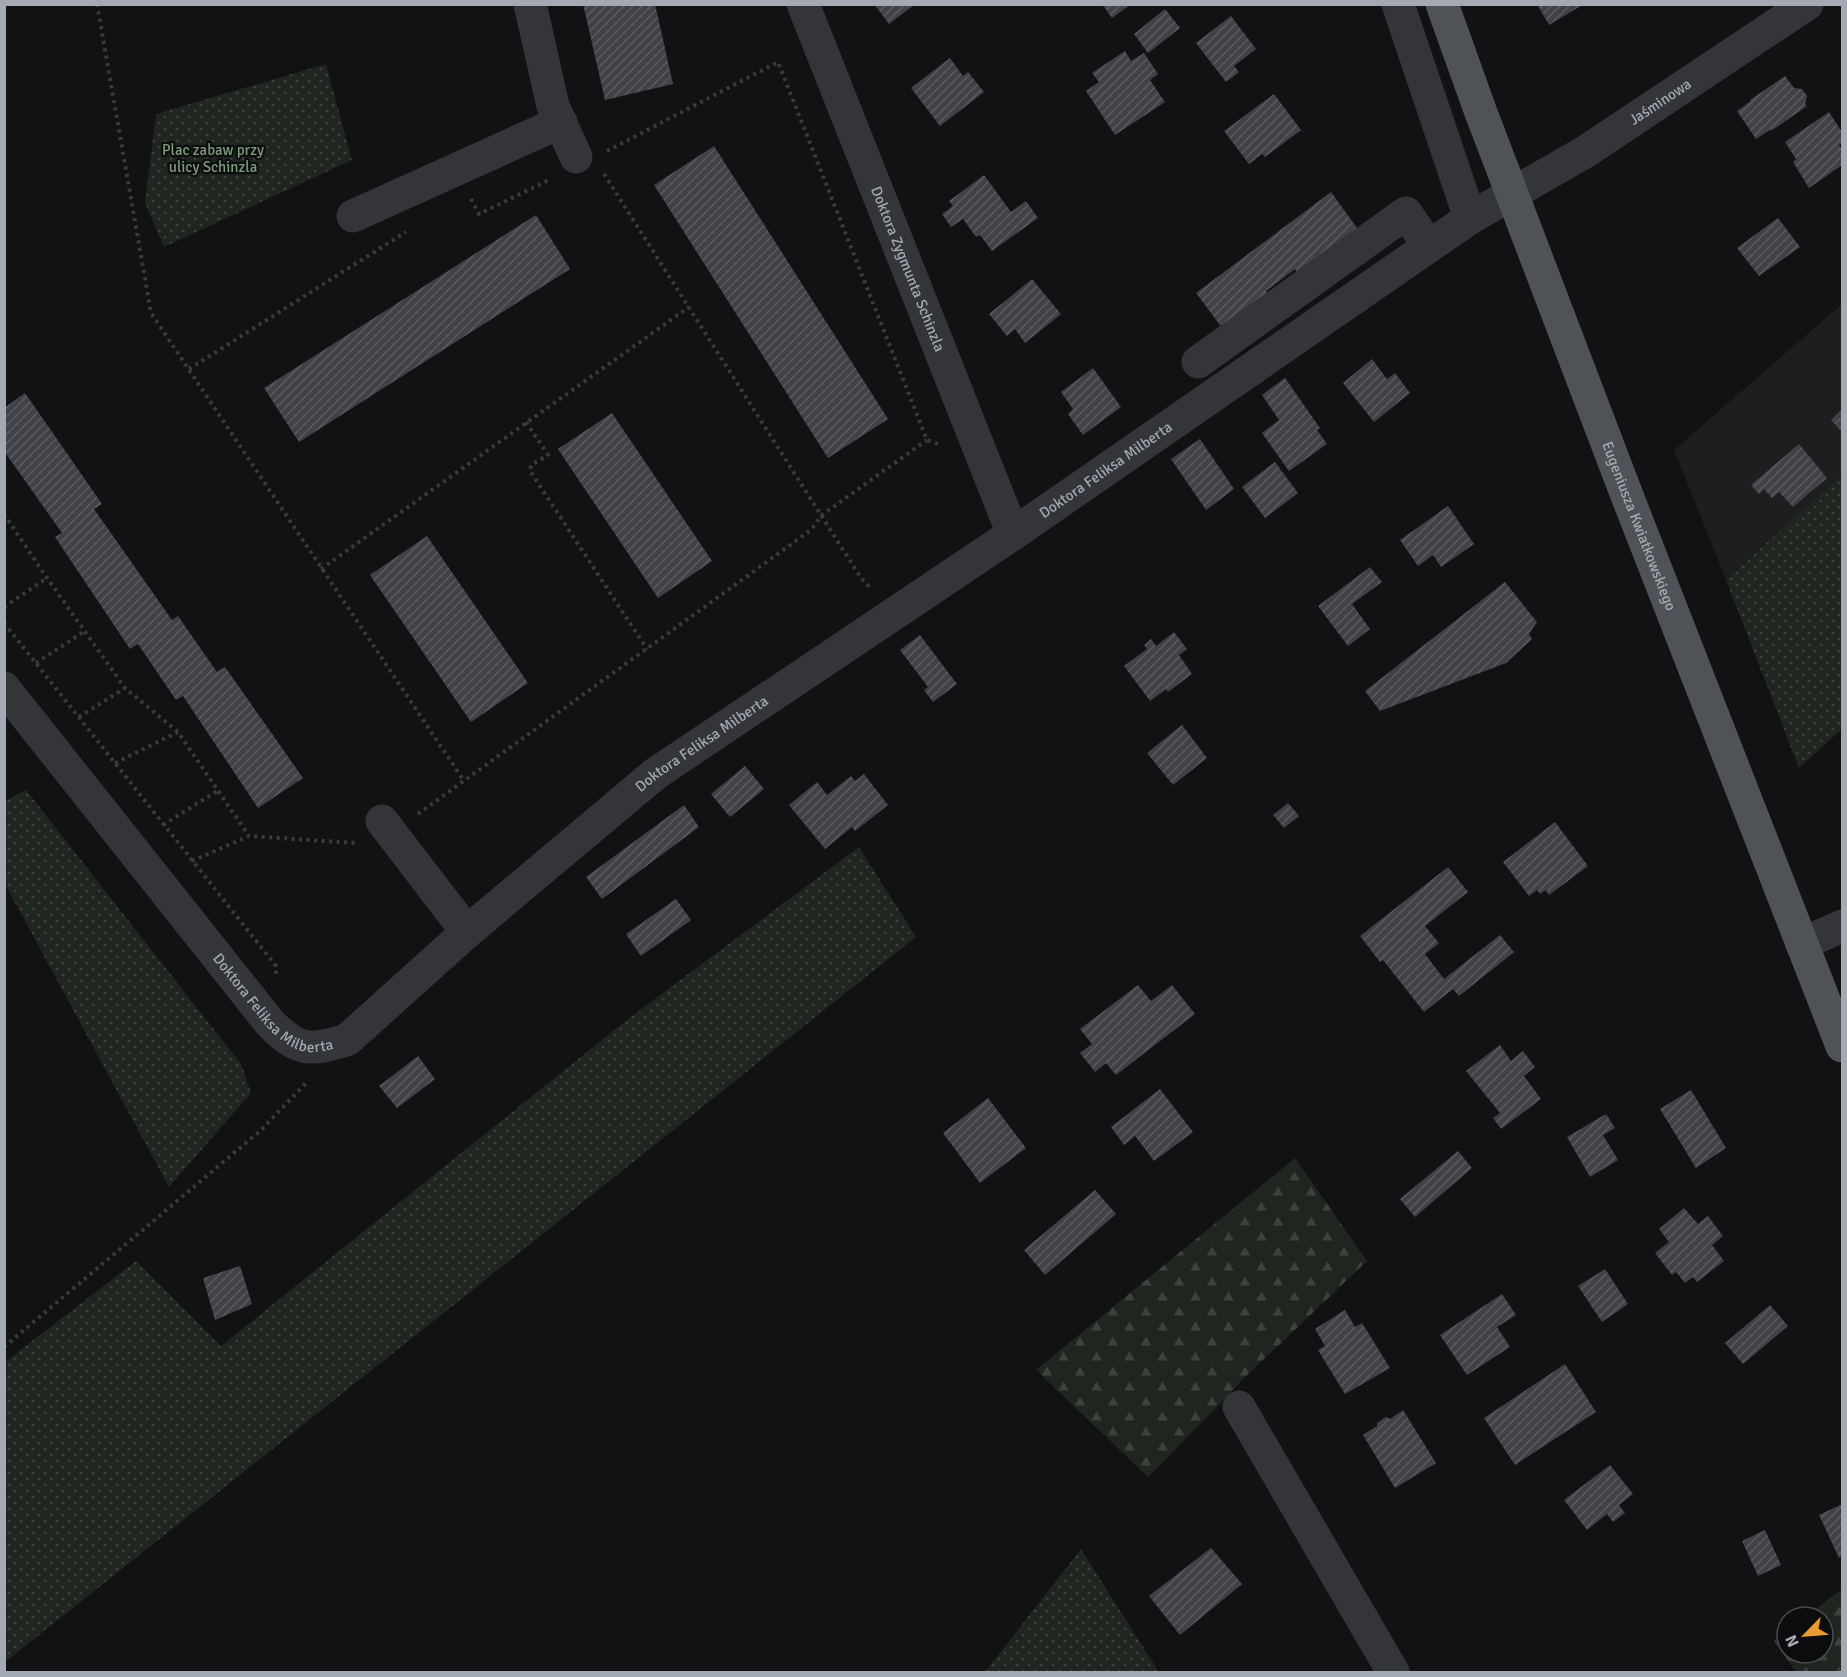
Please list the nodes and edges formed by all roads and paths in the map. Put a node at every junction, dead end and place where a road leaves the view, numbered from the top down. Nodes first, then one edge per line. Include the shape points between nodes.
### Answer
1 (97, 4) edge
2 (530, 4) edge
3 (803, 4) edge
4 (1398, 4) edge
5 (1442, 4) edge
6 (1807, 4) edge
7 (561, 122) junction
8 (585, 163) junction
9 (468, 193) dead end
10 (1512, 194) junction
11 (352, 216) dead end
12 (1470, 218) junction
13 (408, 231) dead end
14 (1429, 246) junction
15 (689, 307) junction
16 (1198, 362) dead end
17 (189, 369) junction
18 (526, 422) junction
19 (4, 514) edge
20 (822, 515) junction
21 (7, 522) edge
22 (1012, 534) junction
23 (321, 569) junction
24 (47, 578) junction
25 (876, 590) dead end
26 (4, 607) edge
27 (4, 623) edge
28 (85, 631) junction
29 (647, 649) junction
30 (36, 663) junction
31 (4, 688) edge
32 (125, 688) junction
33 (79, 717) junction
34 (178, 732) junction
35 (116, 764) junction
36 (464, 781) junction
37 (218, 790) junction
38 (163, 825) junction
39 (387, 827) junction
40 (249, 836) junction
41 (192, 861) junction
42 (1842, 927) edge
43 (467, 932) junction
44 (1802, 944) junction
45 (276, 976) dead end
46 (347, 1040) junction
47 (1842, 1046) edge
48 (4, 1347) edge
49 (1239, 1407) dead end
50 (1393, 1672) edge

1 - 17 path via 151,313
2 - 7 street via 553,106
3 - 22 street, Doktora Zygmunta Schinzla
4 - 12 street
5 - 10 main road, Eugeniusza Kwiatkowskiego
6 - 10 street, Jaśminowa via 1585,152
7 - 8 street
7 - 11 street
8 - 9 path via 479,214
8 - 15 path
8 - 20 path via 778,62 927,440
10 - 12 street, Doktora Feliksa Milberta
10 - 44 main road, Eugeniusza Kwiatkowskiego
12 - 14 street, Doktora Feliksa Milberta
13 - 17 path
14 - 16 street via 1406,213
14 - 22 street, Doktora Feliksa Milberta
15 - 18 path
15 - 20 path
17 - 23 path
18 - 23 path
18 - 29 path via 548,455 531,465 530,471
19 - 21 path
20 - 25 path via 861,578
20 - 29 path via 811,530
21 - 24 path
22 - 43 street, Doktora Feliksa Milberta via 654,774
23 - 36 path
24 - 26 path
24 - 28 path
27 - 30 path
28 - 30 path
28 - 32 path
29 - 36 path
30 - 33 path
31 - 46 street, Doktora Feliksa Milberta via 270,1023 286,1039 303,1047 323,1047
32 - 33 path
32 - 34 path
33 - 35 path
34 - 35 path
34 - 37 path
35 - 38 path
36 - 39 path
37 - 38 path
37 - 40 path
38 - 41 path
39 - 40 path via 375,844
39 - 43 street
40 - 41 path
41 - 45 path via 276,966
42 - 44 street
43 - 46 street, Doktora Feliksa Milberta
44 - 47 main road, Eugeniusza Kwiatkowskiego
46 - 48 path via 260,1131
49 - 50 street

